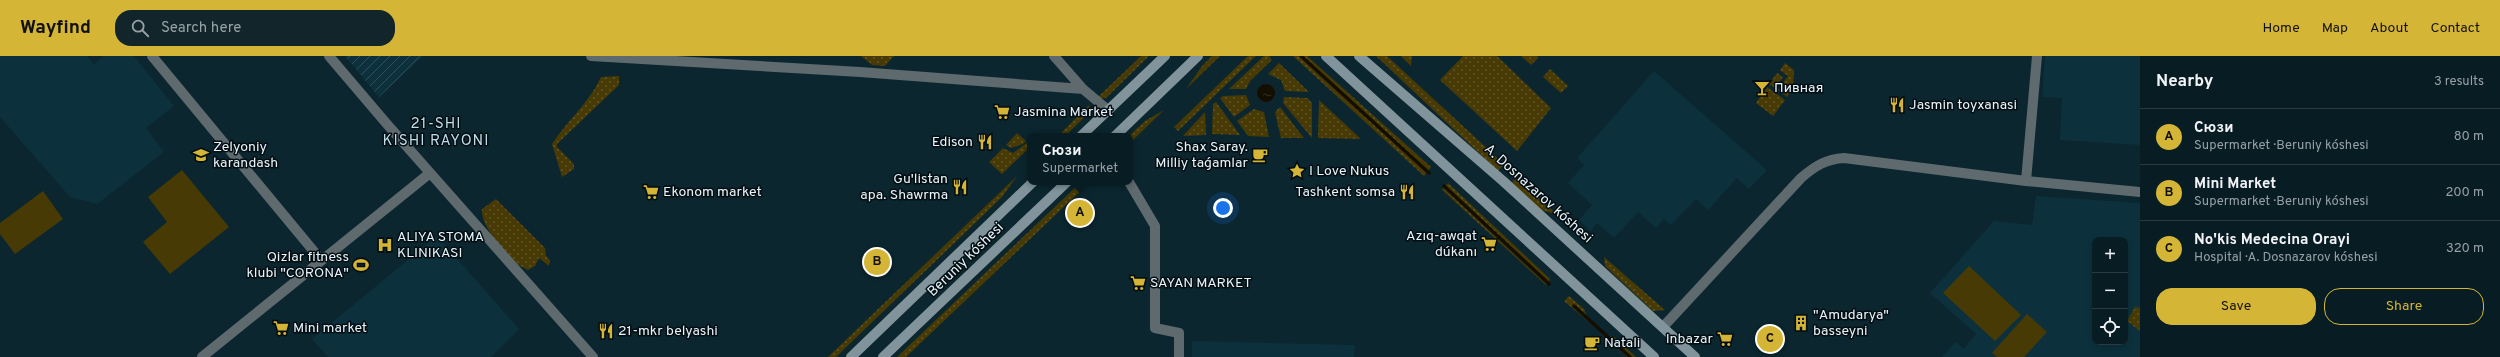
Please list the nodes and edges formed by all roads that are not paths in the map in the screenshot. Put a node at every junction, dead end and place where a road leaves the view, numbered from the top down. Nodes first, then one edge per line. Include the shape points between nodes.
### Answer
1 (152, 56) edge
2 (329, 56) edge
3 (591, 56) edge
4 (1054, 56) edge
5 (1165, 56) edge
6 (1198, 56) edge
7 (1326, 56) edge
8 (1359, 56) edge
9 (2037, 56) edge
10 (1083, 89) junction
11 (1108, 110) junction
12 (1084, 133) edge
13 (1118, 133) edge
14 (430, 173) junction
15 (2026, 181) junction
16 (1030, 185) edge
17 (1064, 185) edge
18 (1130, 185) edge
19 (2140, 192) edge
20 (321, 260) junction
21 (1663, 327) junction
22 (202, 357) edge
23 (593, 357) edge
24 (851, 357) edge
25 (883, 357) edge
26 (1179, 357) edge
27 (1654, 357) edge
28 (1695, 357) edge

1 - 20 street
2 - 14 street
3 - 10 street via 860,72
4 - 10 street
5 - 11 main road
6 - 13 main road
7 - 27 main road
8 - 21 main road, A. Dosnazarov kóshesi via 1503,181
9 - 15 street
10 - 11 street
11 - 12 main road
14 - 20 street
14 - 23 street
15 - 19 street
15 - 21 street via 1844,158 1829,159 1801,178
16 - 24 main road, Beruniy kóshesi
17 - 25 main road, Beruniy kóshesi
18 - 26 street via 1155,226 1155,328 1179,333
20 - 22 street
21 - 28 main road, A. Dosnazarov kóshesi

